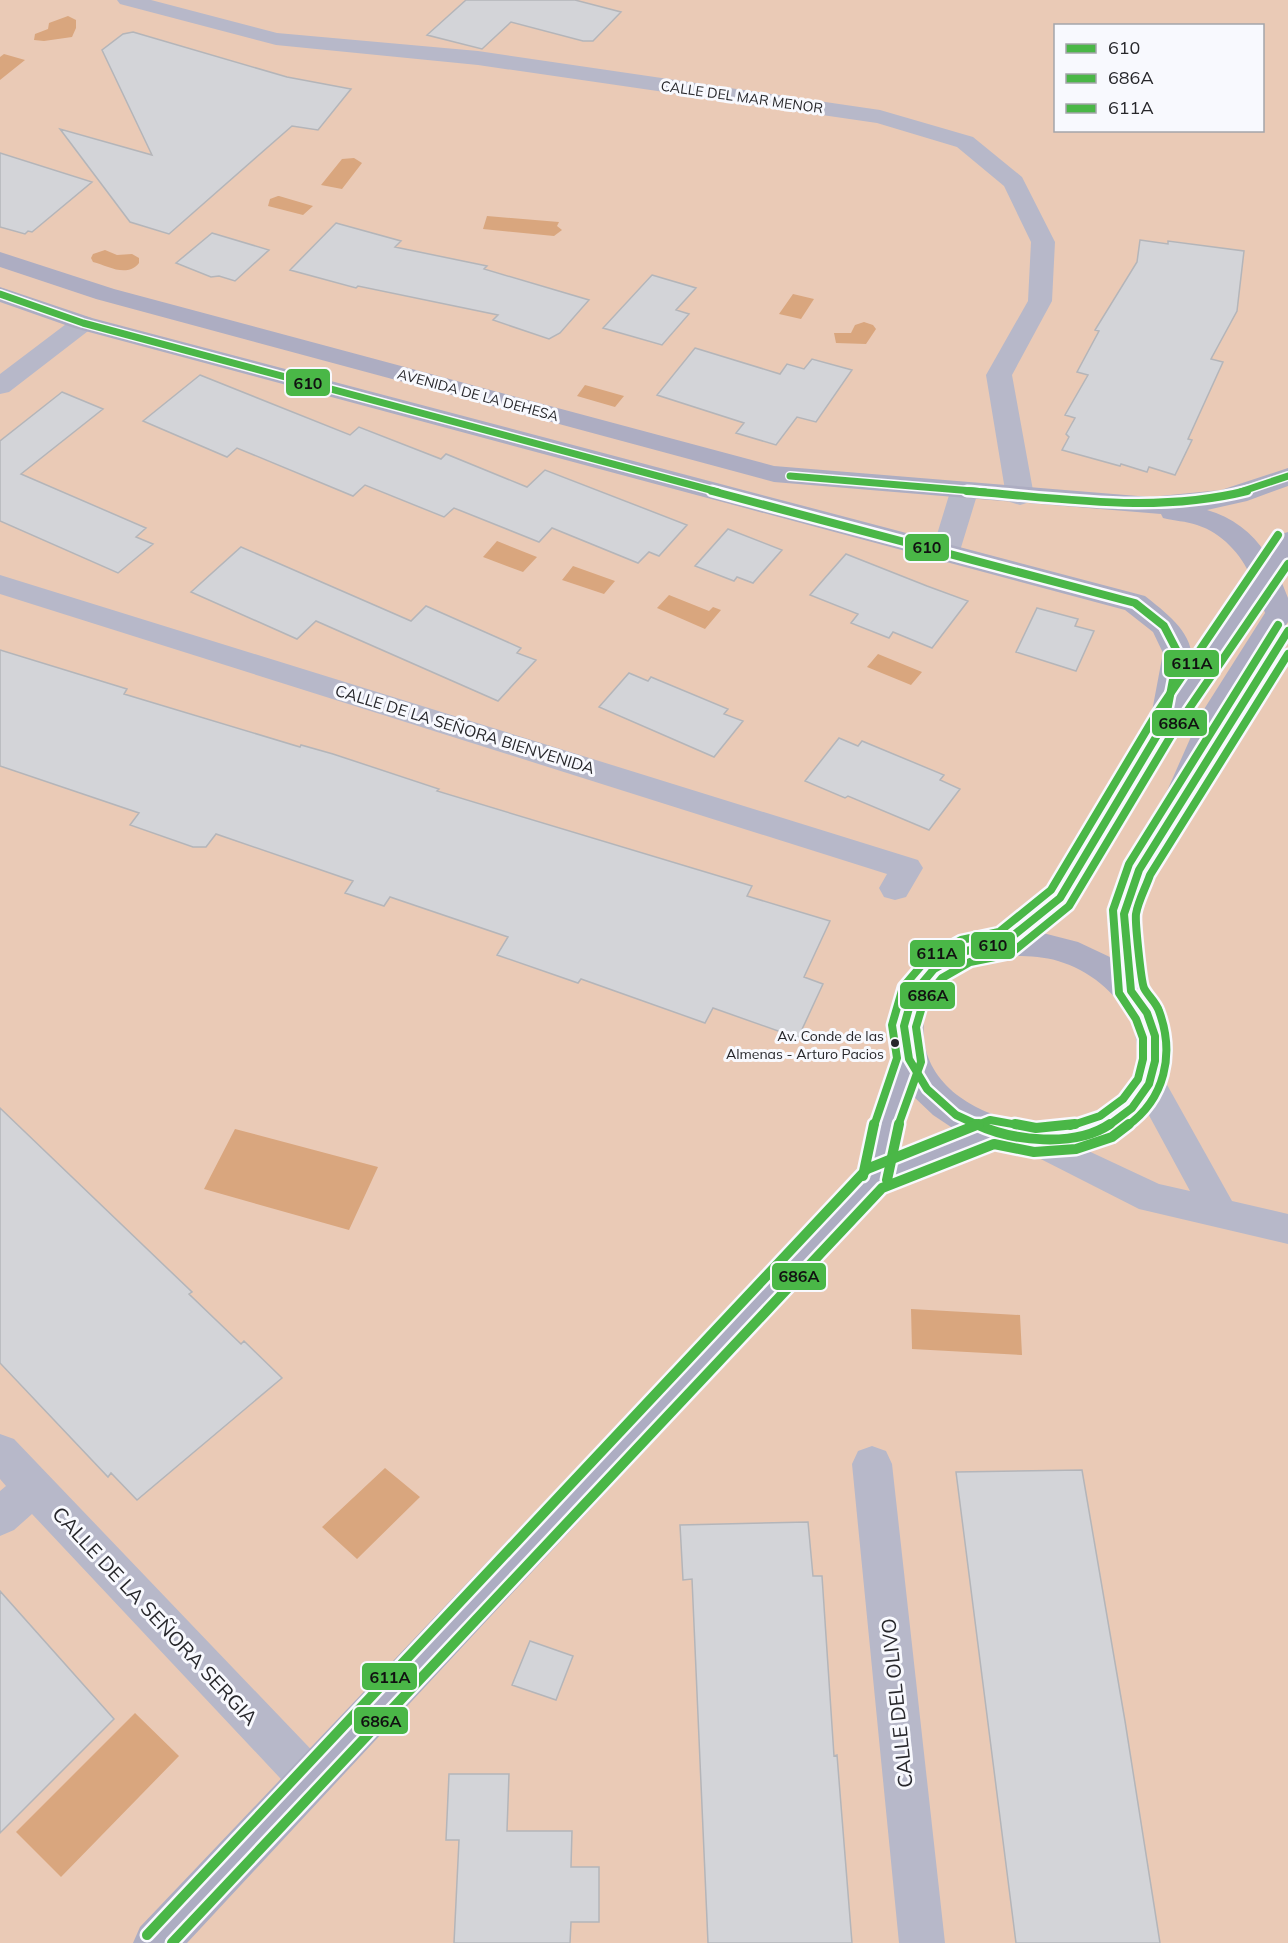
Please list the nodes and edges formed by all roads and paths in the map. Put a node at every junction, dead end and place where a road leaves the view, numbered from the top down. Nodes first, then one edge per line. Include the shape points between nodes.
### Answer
1 (126, 0) edge
2 (0, 259) edge
3 (0, 294) edge
4 (83, 323) junction
5 (0, 386) edge
6 (1288, 476) edge
7 (964, 492) junction
8 (1020, 496) junction
9 (1150, 506) junction
10 (1288, 541) edge
11 (945, 554) junction
12 (1267, 576) junction
13 (0, 584) edge
14 (1288, 631) edge
15 (1165, 722) junction
16 (1171, 816) junction
17 (895, 888) dead end
18 (1004, 943) junction
19 (1131, 991) junction
20 (909, 1059) junction
21 (1149, 1084) junction
22 (993, 1132) junction
23 (1035, 1140) junction
24 (875, 1178) junction
25 (1220, 1213) junction
26 (1288, 1229) edge
27 (0, 1452) edge
28 (872, 1464) dead end
29 (33, 1487) junction
30 (0, 1517) edge
31 (310, 1779) junction
32 (156, 1943) edge
33 (922, 1943) edge

1 - 8 street, CALLE DEL MAR MENOR via 276,39 478,58 880,117 965,142 1014,182 1043,242 1040,301 999,375
2 - 7 street, AVENIDA DE LA DEHESA via 105,294 774,474
3 - 4 street, AVENIDA DE LA DEHESA
4 - 5 street
4 - 11 street, AVENIDA DE LA DEHESA
6 - 9 street, AVENIDA DE LA DEHESA via 1255,491 1195,504
7 - 8 street, AVENIDA DE LA DEHESA
7 - 11 street
8 - 9 street, AVENIDA DE LA DEHESA
9 - 12 street, AVENIDA DE LA DEHESA via 1210,520 1244,543
10 - 12 street
11 - 15 street, AVENIDA DE LA DEHESA via 1135,603 1164,626 1178,653
12 - 15 street
12 - 16 street, AVENIDA DE LA DEHESA via 1279,613 1216,714
13 - 17 street, CALLE DE LA SEÑORA BIENVENIDA via 907,867
14 - 16 street
15 - 18 street via 1060,898
16 - 19 street via 1139,870 1124,914
18 - 19 street via 1039,944 1074,953 1105,969
18 - 20 street via 966,951 942,964 913,994 904,1026
19 - 21 street via 1147,1013 1155,1036 1155,1061
20 - 22 street via 927,1089 956,1115
20 - 24 street via 887,1120
21 - 23 street via 1132,1108 1106,1127 1072,1138
21 - 25 street
22 - 23 street
22 - 24 street
23 - 25 street via 1152,1198
24 - 31 street
25 - 26 street
27 - 29 street, CALLE DE LA SEÑORA SERGIA
28 - 33 street, CALLE DEL OLIVO
29 - 30 street
29 - 31 street, CALLE DE LA SEÑORA SERGIA
31 - 32 street

